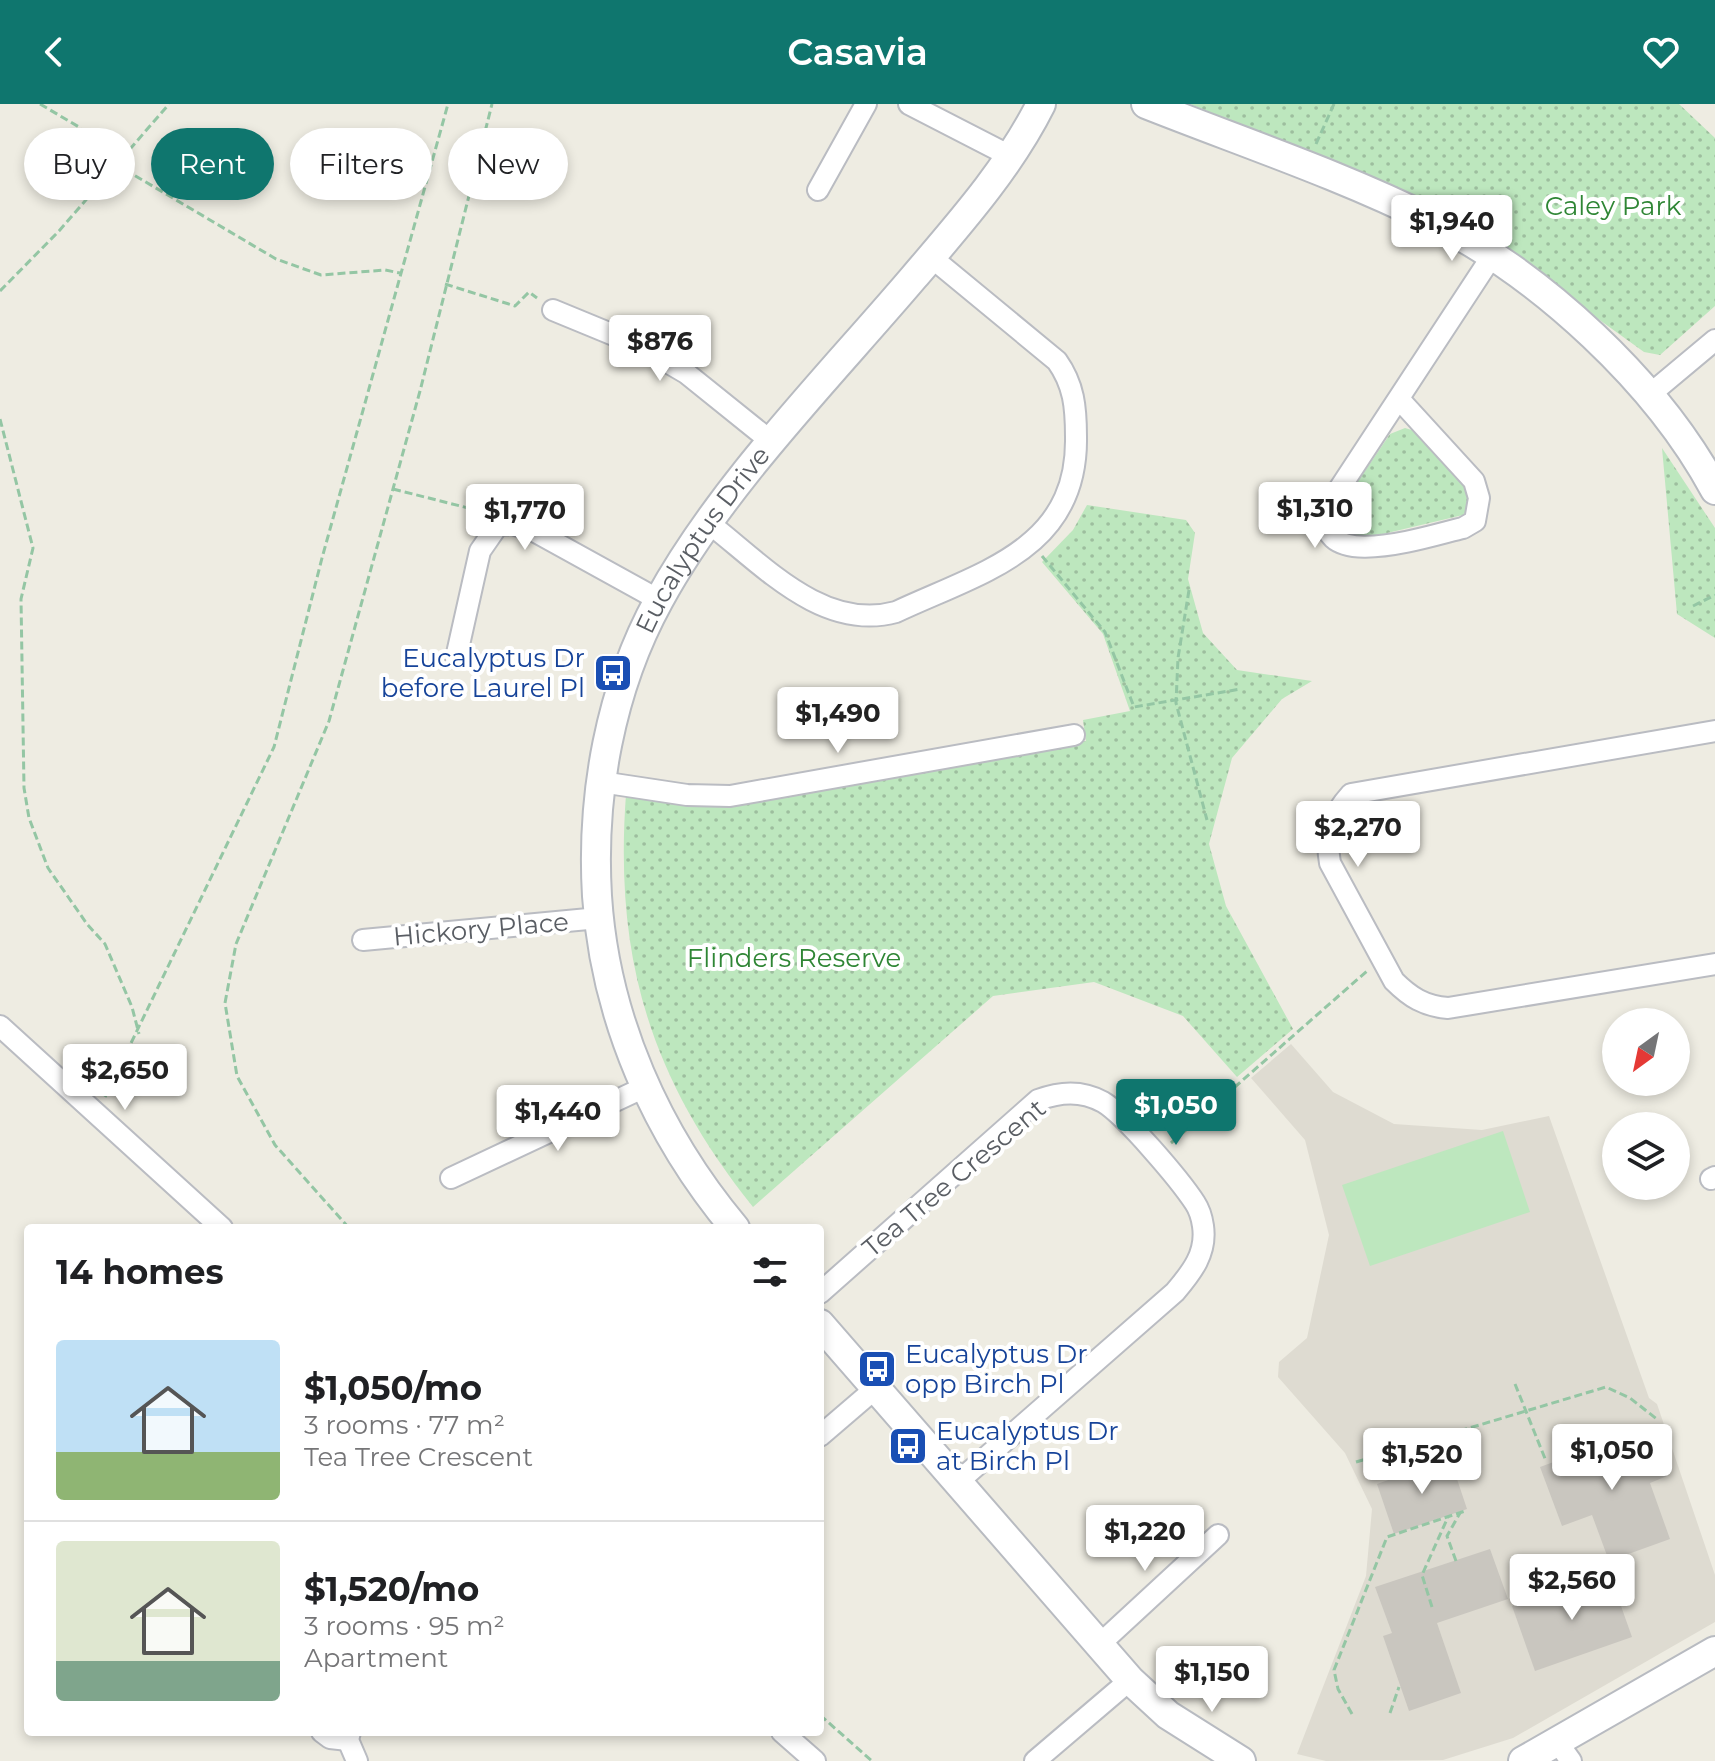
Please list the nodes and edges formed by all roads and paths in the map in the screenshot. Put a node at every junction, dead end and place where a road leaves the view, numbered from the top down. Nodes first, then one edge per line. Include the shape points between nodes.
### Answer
1 (40, 104) edge
2 (169, 104) edge
3 (448, 104) edge
4 (492, 104) edge
5 (866, 104) edge
6 (909, 104) edge
7 (1041, 104) edge
8 (1146, 104) edge
9 (1334, 104) edge
10 (80, 128) edge
11 (135, 144) edge
12 (1315, 147) dead end
13 (1010, 156) junction
14 (135, 176) edge
15 (818, 190) dead end
16 (84, 200) edge
17 (1492, 256) junction
18 (931, 257) junction
19 (400, 273) junction
20 (445, 284) junction
21 (0, 291) edge
22 (553, 310) joint
23 (1715, 340) edge
24 (1648, 396) junction
25 (1399, 399) junction
26 (0, 419) edge
27 (773, 443) junction
28 (393, 489) junction
29 (1715, 490) edge
30 (710, 524) junction
31 (498, 525) junction
32 (1030, 546) junction
33 (1189, 590) dead end
34 (1715, 595) edge
35 (659, 600) junction
36 (1693, 606) dead end
37 (456, 658) dead end
38 (1241, 689) dead end
39 (1176, 703) junction
40 (1715, 731) edge
41 (1074, 735) dead end
42 (601, 782) junction
43 (1207, 820) dead end
44 (599, 918) junction
45 (363, 940) dead end
46 (1382, 958) junction
47 (1715, 964) edge
48 (0, 1026) edge
49 (139, 1034) junction
50 (645, 1087) junction
51 (96, 1115) junction
52 (1155, 1157) junction
53 (451, 1178) dead end
54 (218, 1224) edge
55 (345, 1224) edge
56 (732, 1224) edge
57 (824, 1289) edge
58 (824, 1329) edge
59 (1515, 1384) dead end
60 (876, 1388) junction
61 (1527, 1411) junction
62 (1658, 1420) dead end
63 (824, 1433) edge
64 (1546, 1461) dead end
65 (1356, 1462) dead end
66 (959, 1481) junction
67 (1448, 1517) junction
68 (1218, 1535) dead end
69 (1456, 1561) dead end
70 (1432, 1607) dead end
71 (1101, 1643) junction
72 (1715, 1651) edge
73 (1130, 1680) junction
74 (1399, 1687) dead end
75 (1390, 1713) dead end
76 (1352, 1714) dead end
77 (824, 1719) edge
78 (327, 1736) edge
79 (349, 1736) edge
80 (787, 1736) edge
81 (1564, 1752) edge
82 (357, 1761) edge
83 (815, 1761) edge
84 (872, 1761) edge
85 (1035, 1761) edge
86 (1241, 1761) edge
87 (1523, 1761) edge

1 - 10 path
2 - 11 path
3 - 19 path
4 - 20 path
5 - 15 street
6 - 13 street
7 - 13 street, Eucalyptus Drive
8 - 17 street via 1367,190
9 - 12 path
13 - 18 street, Eucalyptus Drive
14 - 19 path via 276,259 321,275
16 - 21 path
17 - 24 street via 1585,328
17 - 25 street
18 - 27 street, Eucalyptus Drive
18 - 32 street via 1057,361 1070,379 1076,422 1073,476 1054,522
19 - 49 path via 274,747
20 - 22 path via 515,306 529,292
20 - 28 path
22 - 27 street via 638,345 686,373
23 - 24 street
24 - 29 street
25 - 25 street via 1328,506 1331,535 1347,547 1366,548 1475,521 1479,498 1474,481
26 - 49 path via 33,548 21,599 29,818 48,868 105,944
27 - 30 street, Eucalyptus Drive
28 - 31 path via 488,512
28 - 55 path via 329,721 236,944 225,1003 237,1076 275,1145
30 - 32 street via 805,596 856,617 896,612
30 - 35 street, Eucalyptus Drive
31 - 35 street via 534,531
31 - 37 street via 480,551
32 - 39 path via 1105,632 1134,707
33 - 39 path
34 - 36 path
35 - 42 street, Eucalyptus Drive via 618,703
38 - 39 path
39 - 43 path
40 - 46 street via 1351,794 1329,825 1326,843 1330,863
41 - 42 street via 730,796
42 - 44 street, Eucalyptus Drive via 595,858
44 - 45 street, Hickory Place
44 - 50 street, Eucalyptus Drive via 615,1000
46 - 47 street via 1408,995 1448,1008
46 - 52 path
48 - 51 street
49 - 51 path
50 - 53 street
50 - 56 street, Eucalyptus Drive via 678,1150
51 - 54 street
52 - 57 street, Tea Tree Crescent via 1105,1103 1059,1092 1038,1100
52 - 66 street, Tea Tree Crescent via 1197,1205 1202,1252 1192,1272
58 - 60 street
59 - 61 path
60 - 63 street
60 - 66 street
61 - 62 path via 1606,1387
61 - 64 path
61 - 65 path
66 - 71 street
67 - 69 path via 1462,1512 1447,1536
67 - 70 path via 1422,1575
67 - 76 path via 1387,1537 1334,1670
68 - 71 street
71 - 73 street
72 - 81 street
73 - 85 street
73 - 86 street via 1168,1715
74 - 75 path
77 - 84 path
78 - 79 street
79 - 82 street
80 - 83 street
81 - 87 street

